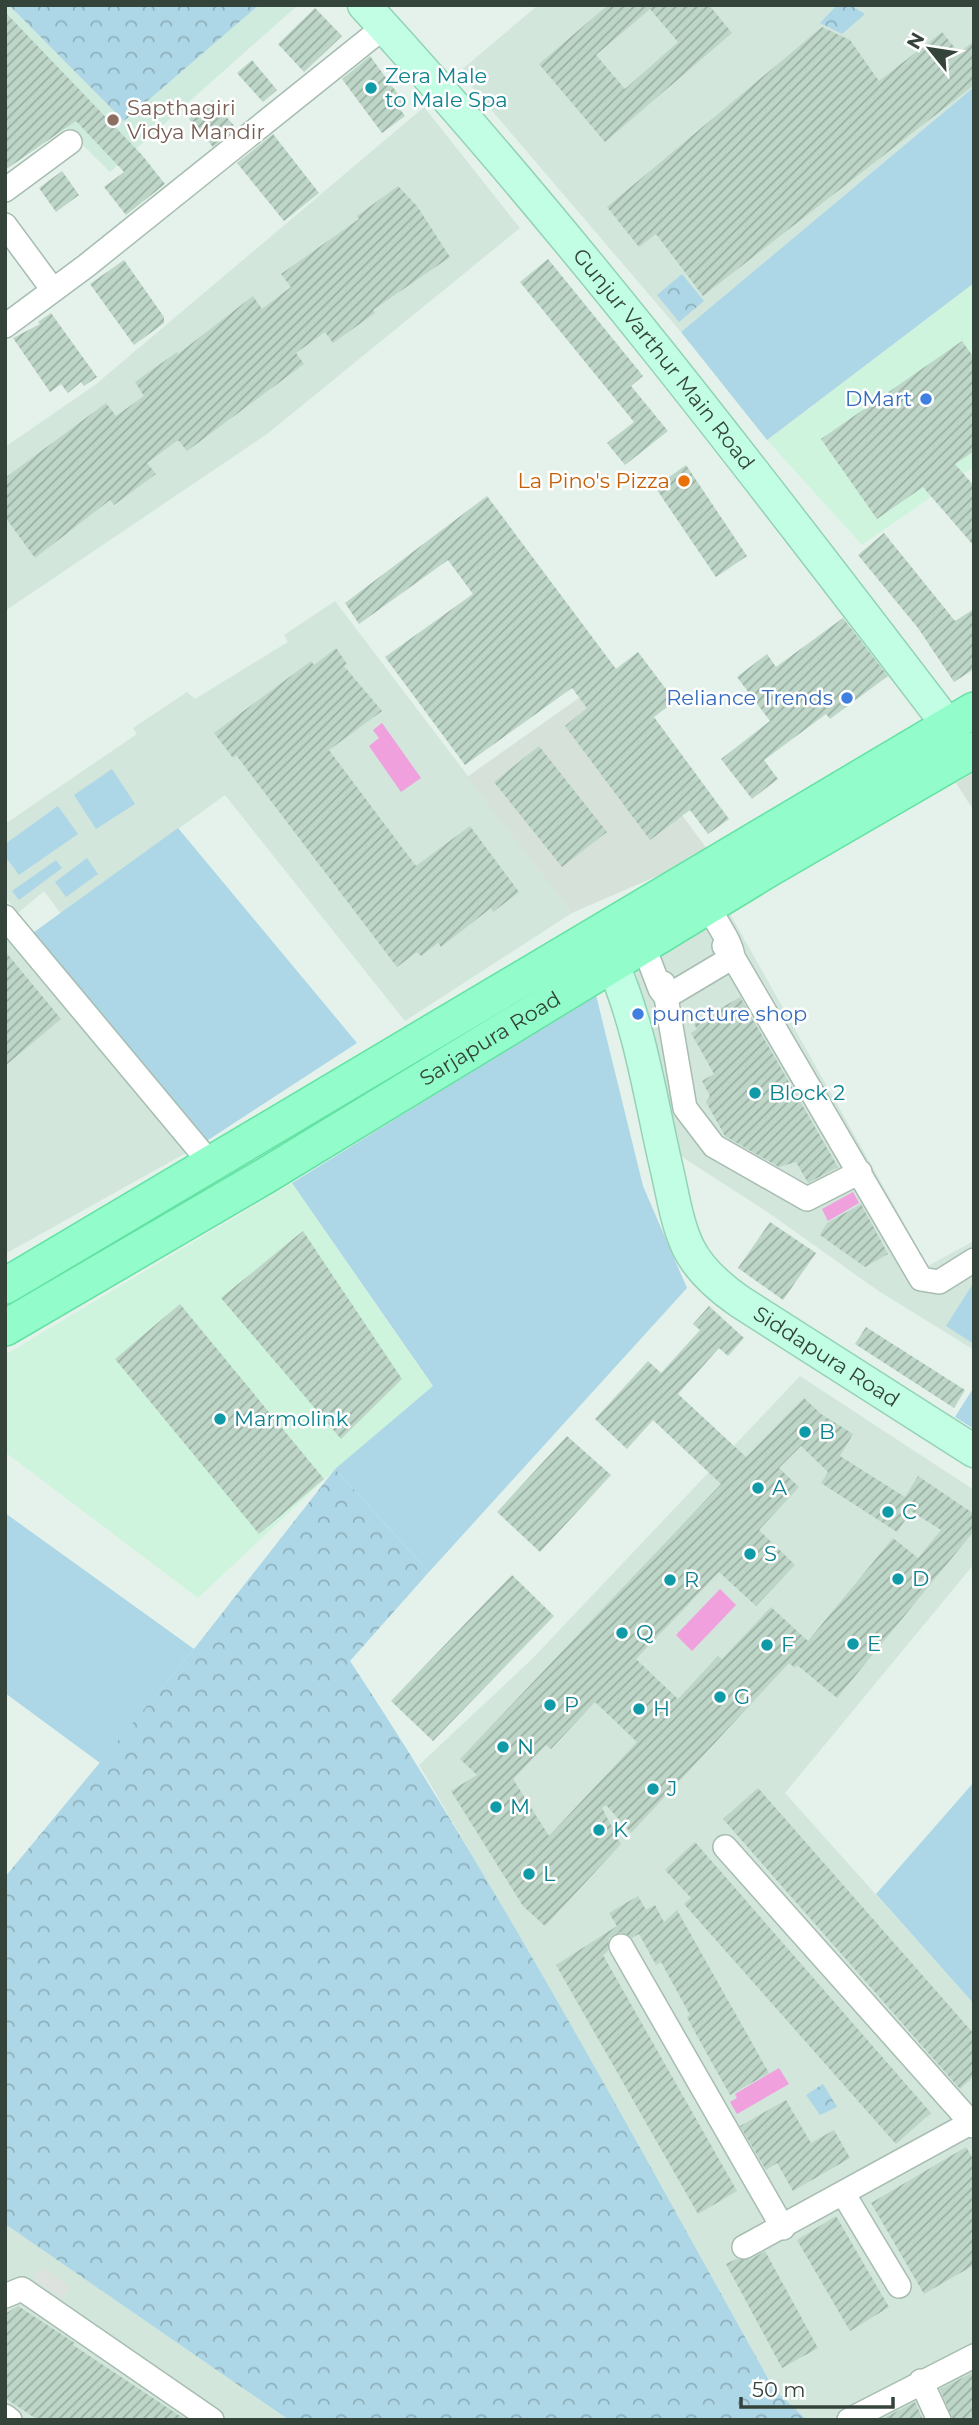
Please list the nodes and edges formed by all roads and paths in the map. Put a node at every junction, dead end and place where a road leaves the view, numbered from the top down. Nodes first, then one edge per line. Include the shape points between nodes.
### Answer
1 (374, 16) edge
2 (71, 142) dead end
3 (5, 190) edge
4 (5, 225) edge
5 (53, 290) junction
6 (5, 326) edge
7 (961, 718) edge
8 (974, 750) edge
9 (5, 918) edge
10 (722, 934) junction
11 (612, 965) junction
12 (655, 973) junction
13 (326, 1095) junction
14 (344, 1128) junction
15 (211, 1164) junction
16 (860, 1172) junction
17 (974, 1261) edge
18 (5, 1286) edge
19 (5, 1328) edge
20 (974, 1451) edge
21 (725, 1846) dead end
22 (621, 1946) dead end
23 (973, 2124) edge
24 (844, 2193) junction
25 (783, 2228) junction
26 (744, 2247) dead end
27 (899, 2286) dead end
28 (5, 2296) edge
29 (974, 2356) edge
30 (921, 2381) junction
31 (5, 2416) edge
32 (10, 2420) edge
33 (212, 2420) edge
34 (849, 2420) edge
35 (939, 2420) edge

1 - 5 street
1 - 7 main road, Gunjur Varthur Main Road via 463,115
2 - 3 street
4 - 5 street
5 - 6 street
7 - 13 main road, Sarjapura Road
8 - 10 main road, Sarjapura Road
9 - 15 street
10 - 12 main road, Sarjapura Road
10 - 12 street
10 - 16 street
11 - 12 main road, Sarjapura Road
11 - 14 main road, Sarjapura Road
11 - 20 main road, Siddapura Road via 624,990 645,1066 682,1231 708,1276 739,1301
12 - 16 street via 685,1108 714,1146 807,1199
13 - 14 main road
13 - 15 main road, Sarjapura Road
14 - 19 main road, Sarjapura Road
15 - 18 main road, Sarjapura Road
16 - 17 street via 921,1279 939,1282
21 - 23 street
22 - 25 street
23 - 24 street
24 - 25 street
24 - 27 street
25 - 26 street
28 - 33 street via 22,2289
29 - 30 street
30 - 34 street
30 - 35 street
31 - 32 street

